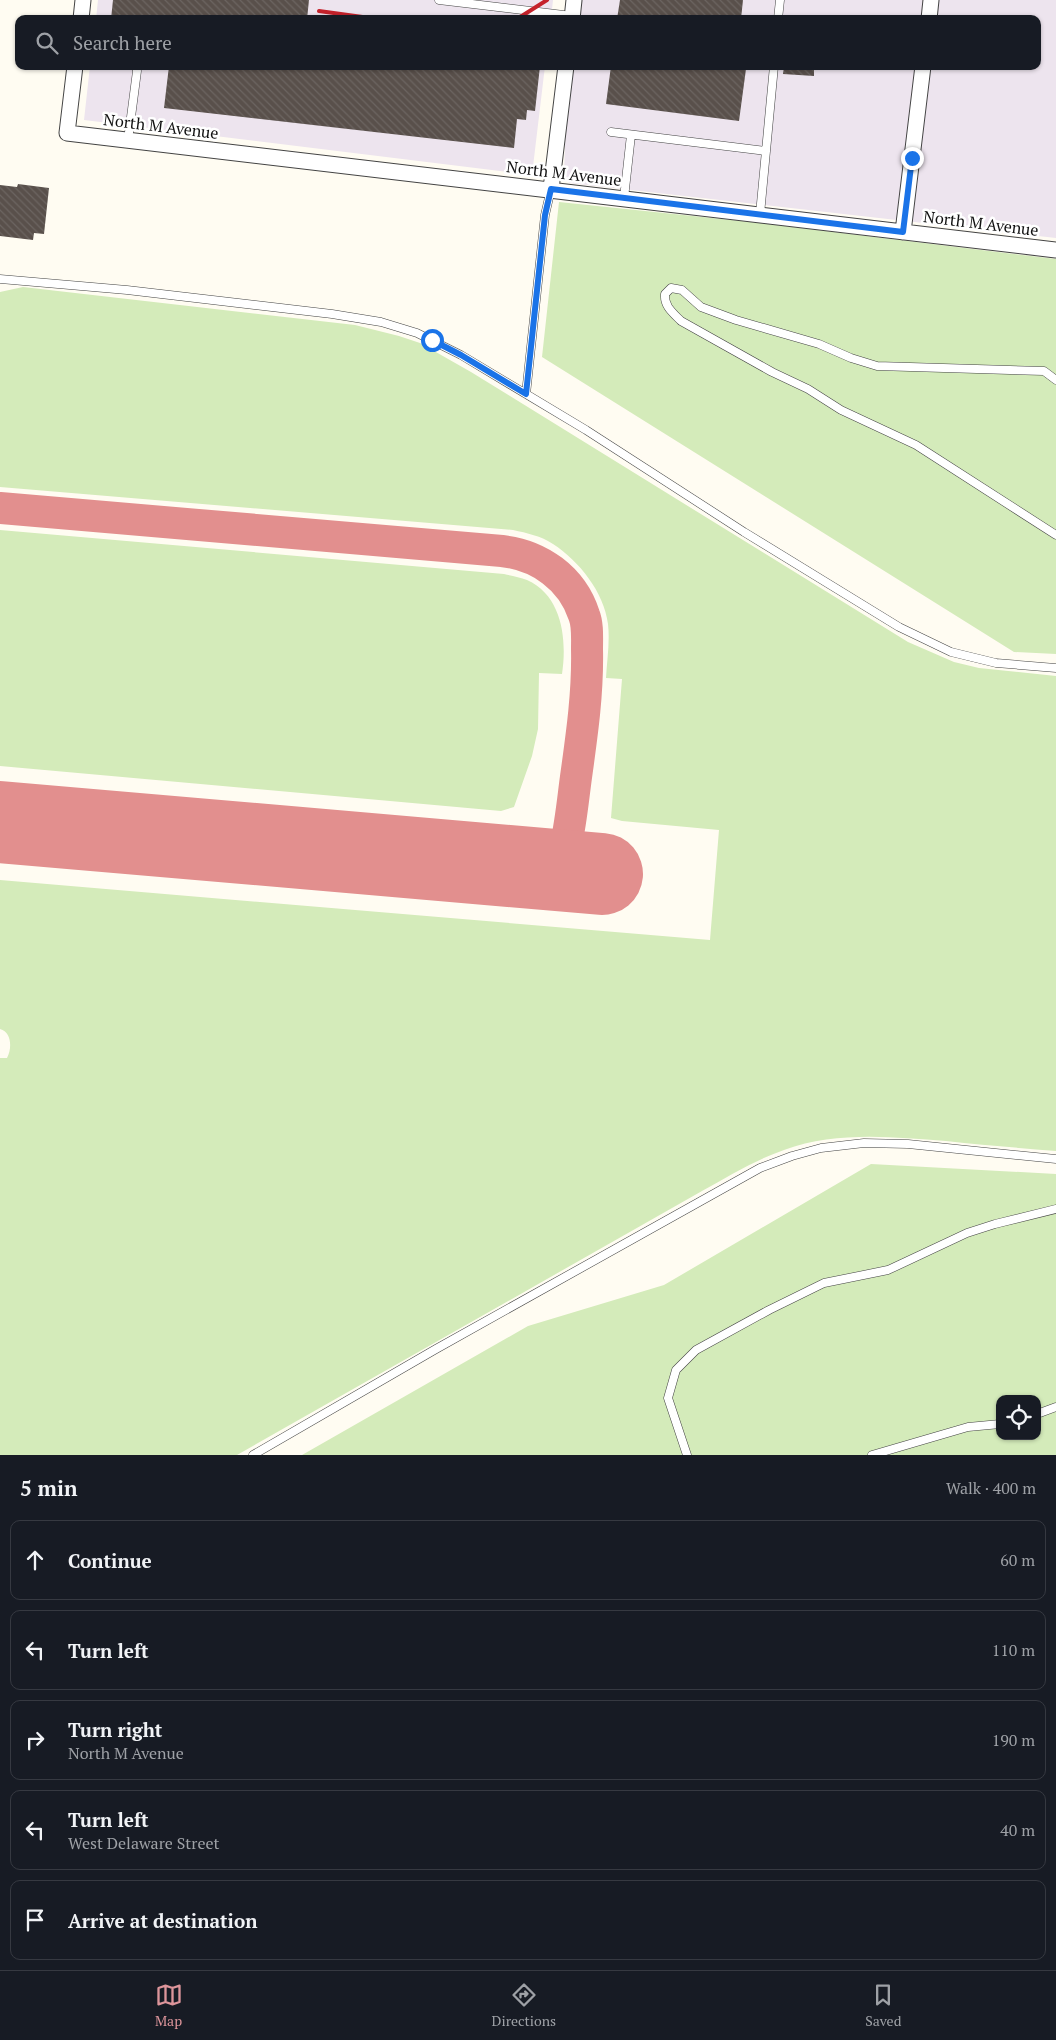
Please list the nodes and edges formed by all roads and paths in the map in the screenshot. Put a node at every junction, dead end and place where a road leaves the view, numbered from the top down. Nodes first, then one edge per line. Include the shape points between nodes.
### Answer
1 (83, 0) edge
2 (439, 0) edge
3 (574, 0) edge
4 (780, 0) edge
5 (931, 0) edge
6 (81, 15) edge
7 (556, 15) edge
8 (572, 15) edge
9 (778, 15) edge
10 (929, 15) edge
11 (75, 70) edge
12 (137, 70) edge
13 (566, 70) edge
14 (774, 70) edge
15 (923, 70) edge
16 (611, 132) dead end
17 (631, 135) junction
18 (128, 140) junction
19 (766, 152) junction
20 (551, 189) junction
21 (624, 198) junction
22 (760, 214) junction
23 (903, 232) junction
24 (1056, 250) edge
25 (0, 278) edge
26 (1056, 380) edge
27 (526, 394) junction
28 (1056, 536) edge
29 (1056, 668) edge
30 (1056, 1159) edge
31 (1056, 1209) edge
32 (1056, 1407) edge
33 (1041, 1413) edge
34 (996, 1424) edge
35 (253, 1455) edge
36 (687, 1455) edge
37 (872, 1455) edge

1 - 6 street
2 - 7 lane
3 - 8 street
4 - 9 lane
5 - 10 street
11 - 18 street, North M Avenue via 67,133
12 - 18 lane
13 - 20 street
14 - 19 lane
15 - 23 street
16 - 17 lane
17 - 19 lane
17 - 21 lane
18 - 20 street, North M Avenue
19 - 22 lane
20 - 21 street, North M Avenue
20 - 27 lane via 545,215
21 - 22 street, North M Avenue
22 - 23 street, North M Avenue
23 - 24 street, North M Avenue
25 - 27 lane via 137,291 381,322 418,333
26 - 28 lane via 1044,371 878,366 701,307 682,290 671,288 665,294 664,301 681,321 841,410 916,445
27 - 29 lane via 899,627 951,652 996,662
30 - 35 lane via 908,1144 864,1143 820,1148 776,1162 436,1349
31 - 36 lane via 967,1233 888,1270 824,1283 696,1350 676,1370 668,1398
32 - 33 lane
34 - 37 lane via 968,1427

